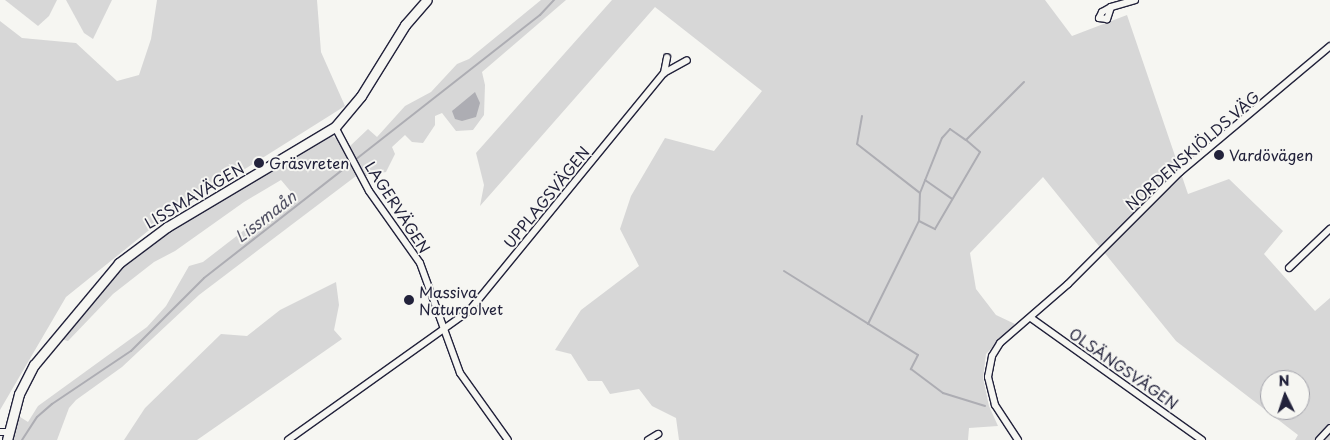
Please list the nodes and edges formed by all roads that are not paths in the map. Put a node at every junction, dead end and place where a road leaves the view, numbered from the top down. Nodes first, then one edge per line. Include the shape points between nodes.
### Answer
1 (427, 0) edge
2 (1135, 0) edge
3 (1111, 7) dead end
4 (1330, 46) edge
5 (667, 57) dead end
6 (687, 60) dead end
7 (664, 73) junction
8 (335, 127) junction
9 (1330, 229) edge
10 (1289, 268) dead end
11 (1031, 318) junction
12 (443, 332) junction
13 (1330, 428) edge
14 (658, 434) dead end
15 (5, 435) edge
16 (288, 440) edge
17 (508, 440) edge
18 (648, 440) edge
19 (1018, 440) edge
20 (1202, 440) edge
21 (1319, 440) edge

1 - 8 street, LISSMAVÄGEN via 404,25 360,96
2 - 3 street
4 - 11 street, NORDENSKIÖLDS VÄG via 1180,172
5 - 7 street
6 - 7 street
7 - 12 street, UPPLAGSVÄGEN via 469,311
8 - 12 street, LAGERVÄGEN via 369,191 420,263
8 - 15 street, LISSMAVÄGEN via 167,227 120,263 34,365 19,394
9 - 10 street
11 - 19 street, NORDENSKIÖLDS VÄG via 996,350 988,377 995,405
11 - 20 street, OLSÄNGSVÄGEN
12 - 16 street
12 - 17 street, LAGERVÄGEN via 460,373
13 - 21 street
14 - 18 street

